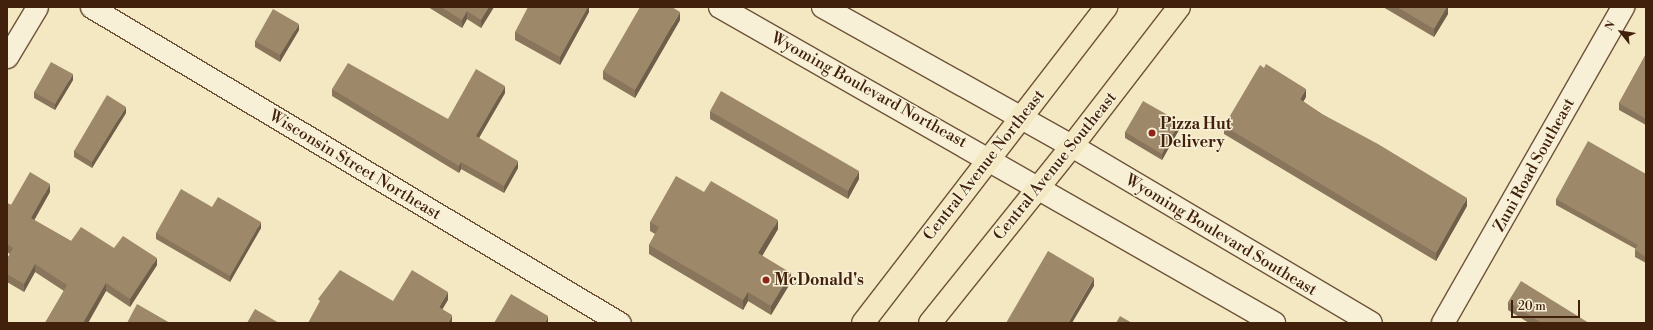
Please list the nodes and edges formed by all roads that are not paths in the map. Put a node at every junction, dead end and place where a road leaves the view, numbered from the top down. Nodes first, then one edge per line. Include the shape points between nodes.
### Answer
1 (37, 7) edge
2 (91, 7) edge
3 (720, 7) edge
4 (824, 7) edge
5 (1106, 7) edge
6 (1179, 7) edge
7 (1623, 7) edge
8 (7, 57) edge
9 (1020, 118) junction
10 (1072, 146) junction
11 (988, 158) junction
12 (1037, 187) junction
13 (620, 323) edge
14 (863, 323) edge
15 (930, 323) edge
16 (1274, 323) edge
17 (1371, 323) edge
18 (1443, 323) edge

1 - 8 street
2 - 13 street, Wisconsin Street Northeast
3 - 11 main road, Wyoming Boulevard Northeast
4 - 9 main road
5 - 9 main road, Central Avenue Northeast
6 - 10 main road, Central Avenue Southeast
7 - 18 main road, Zuni Road Southeast
9 - 10 main road
9 - 11 main road, Central Avenue Northeast
10 - 12 main road, Central Avenue Southeast
10 - 17 main road, Wyoming Boulevard Southeast
11 - 12 main road, Wyoming Boulevard Northeast
11 - 14 main road, Central Avenue Northeast
12 - 15 main road, Central Avenue Southeast
12 - 16 main road

